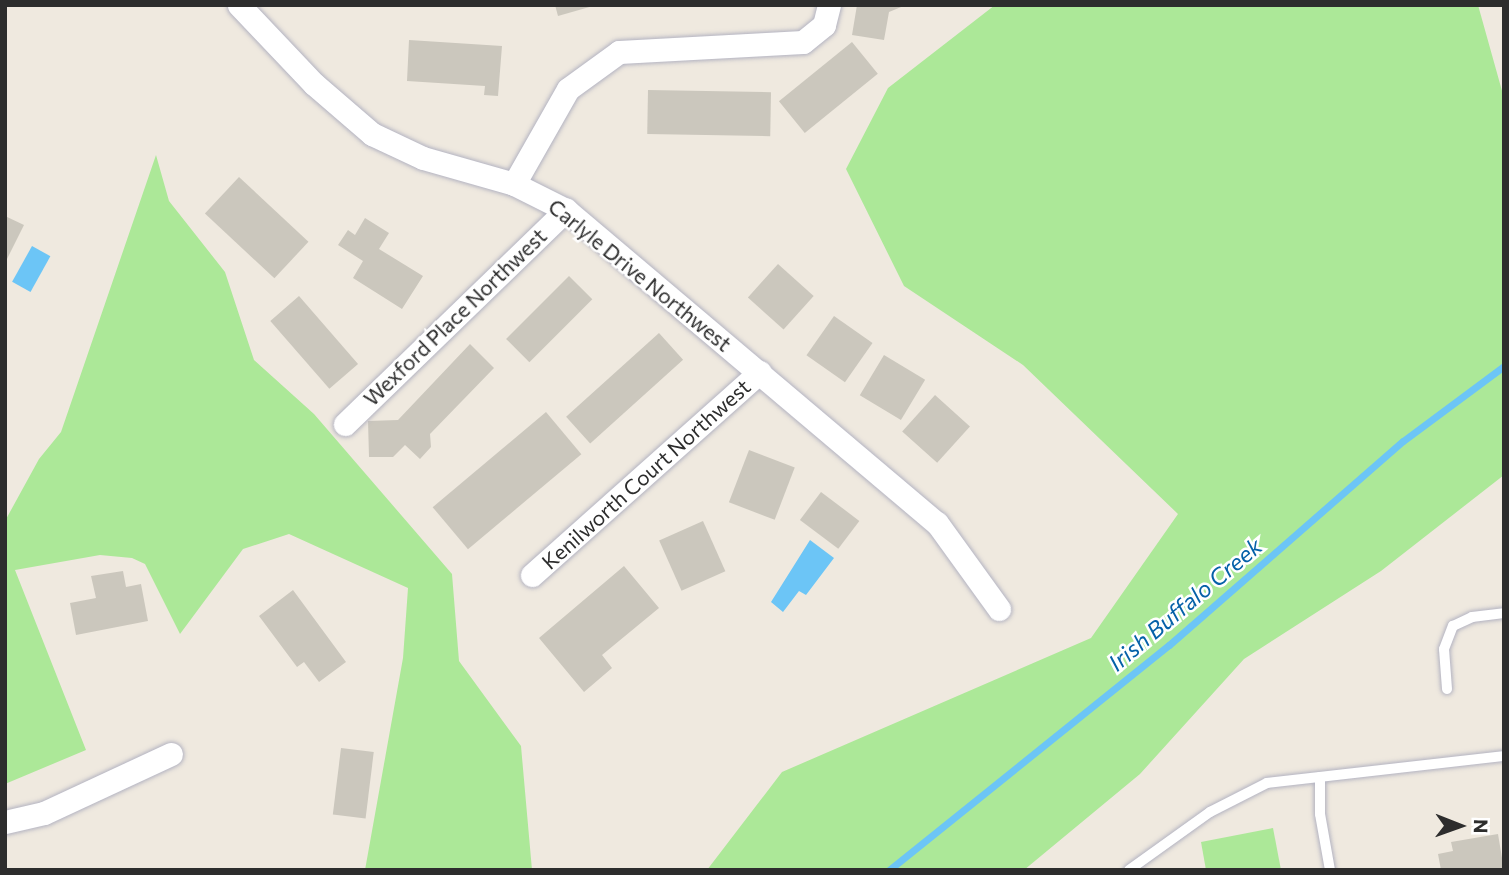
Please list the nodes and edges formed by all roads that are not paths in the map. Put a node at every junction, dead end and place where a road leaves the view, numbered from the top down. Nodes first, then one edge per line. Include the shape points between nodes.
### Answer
1 (239, 5) edge
2 (829, 5) edge
3 (514, 184) junction
4 (566, 210) junction
5 (760, 372) junction
6 (345, 424) dead end
7 (532, 575) dead end
8 (999, 609) dead end
9 (1504, 613) edge
10 (1447, 689) dead end
11 (171, 754) dead end
12 (1504, 756) edge
13 (1320, 777) junction
14 (5, 822) edge
15 (1129, 870) edge
16 (1330, 870) edge

1 - 3 street, Carlyle Drive Northwest via 314,85 372,134 423,158
2 - 3 street via 824,25 803,42 619,52 568,89
3 - 4 street, Carlyle Drive Northwest
4 - 5 street, Carlyle Drive Northwest
4 - 6 street, Wexford Place Northwest
5 - 7 street, Kenilworth Court Northwest
5 - 8 street, Carlyle Drive Northwest via 937,523
9 - 10 lane via 1472,617 1453,626 1444,649
11 - 14 street via 44,813
12 - 13 lane
13 - 15 lane via 1267,783 1210,812
13 - 16 lane via 1320,814

